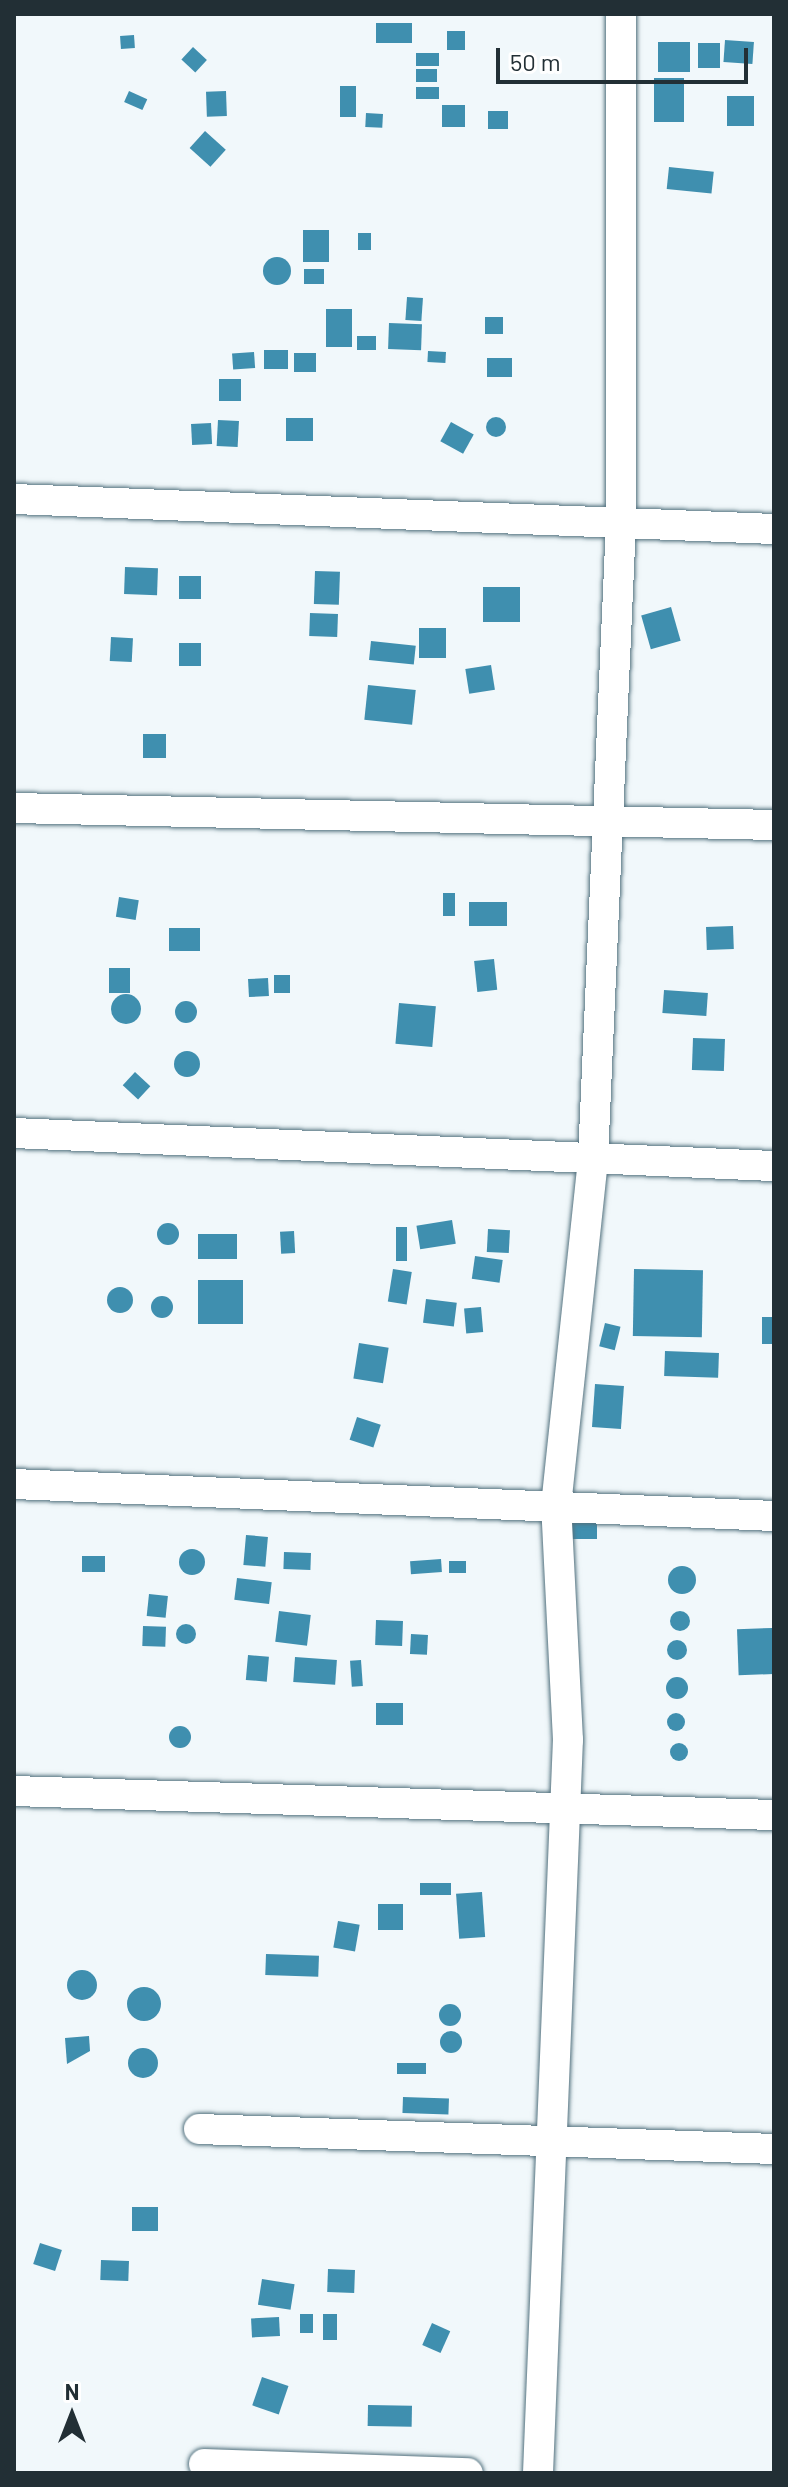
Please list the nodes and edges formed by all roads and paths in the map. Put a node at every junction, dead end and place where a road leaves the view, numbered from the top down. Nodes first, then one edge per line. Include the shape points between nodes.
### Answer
1 (621, 14) edge
2 (14, 499) edge
3 (621, 522) junction
4 (774, 529) edge
5 (14, 808) edge
6 (774, 825) edge
7 (608, 826) junction
8 (14, 1133) edge
9 (593, 1159) junction
10 (774, 1166) edge
11 (14, 1484) edge
12 (556, 1506) junction
13 (774, 1516) edge
14 (14, 1791) edge
15 (565, 1807) junction
16 (774, 1815) edge
17 (199, 2129) dead end
18 (552, 2141) junction
19 (774, 2149) edge
20 (204, 2464) dead end
21 (468, 2473) edge
22 (538, 2473) edge

1 - 3 street
2 - 3 street
3 - 4 street
3 - 7 street
5 - 7 street
6 - 7 street
7 - 9 street
8 - 9 street
9 - 10 street
9 - 12 street
11 - 12 street
12 - 13 street
12 - 15 street
14 - 15 street
15 - 16 street
15 - 18 street
17 - 18 street
18 - 19 street
18 - 22 street
20 - 21 street

